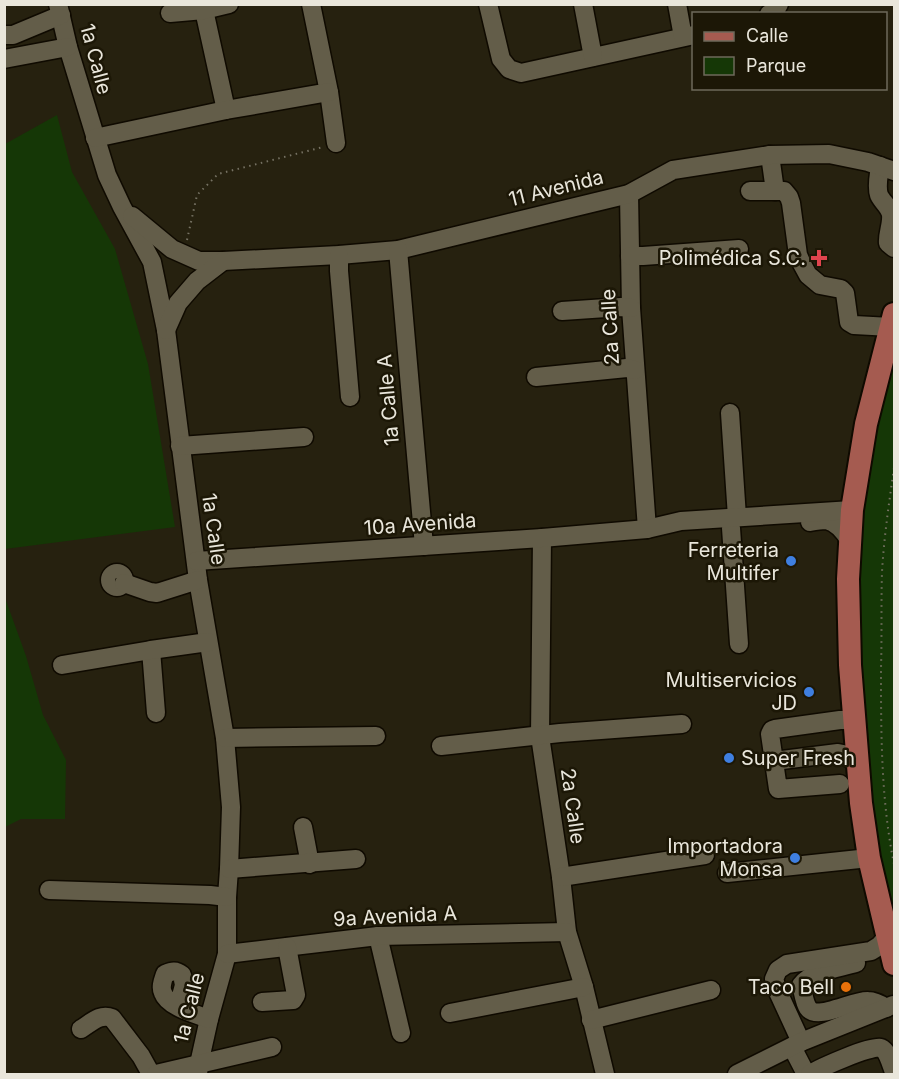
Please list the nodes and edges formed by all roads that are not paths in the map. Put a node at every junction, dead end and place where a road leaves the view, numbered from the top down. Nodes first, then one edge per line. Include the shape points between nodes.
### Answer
1 (229, 4) edge
2 (311, 4) edge
3 (488, 4) edge
4 (583, 4) edge
5 (677, 4) edge
6 (60, 10) edge
7 (204, 10) junction
8 (170, 13) dead end
9 (4, 35) edge
10 (688, 36) edge
11 (68, 47) junction
12 (593, 57) junction
13 (4, 59) edge
14 (329, 92) junction
15 (226, 110) junction
16 (95, 138) junction
17 (336, 143) road end
18 (770, 155) junction
19 (887, 169) edge
20 (750, 191) dead end
21 (775, 191) junction
22 (629, 194) junction
23 (122, 207) junction
24 (894, 248) edge
25 (739, 249) dead end
26 (398, 250) junction
27 (339, 255) junction
28 (630, 256) junction
29 (223, 261) junction
30 (631, 308) junction
31 (562, 311) dead end
32 (166, 330) junction
33 (892, 334) edge
34 (635, 370) junction
35 (536, 377) dead end
36 (350, 397) dead end
37 (730, 413) dead end
38 (304, 437) dead end
39 (180, 446) junction
40 (852, 510) junction
41 (734, 523) junction
42 (647, 529) junction
43 (542, 538) junction
44 (850, 541) junction
45 (424, 546) junction
46 (196, 561) junction
47 (198, 580) junction
48 (124, 583) dead end
49 (208, 642) junction
50 (739, 644) dead end
51 (151, 650) junction
52 (62, 665) dead end
53 (156, 713) dead end
54 (855, 720) junction
55 (682, 724) dead end
56 (376, 736) dead end
57 (540, 736) junction
58 (225, 738) junction
59 (441, 746) dead end
60 (774, 761) junction
61 (858, 764) junction
62 (840, 784) dead end
63 (303, 826) dead end
64 (705, 855) dead end
65 (869, 858) junction
66 (356, 859) dead end
67 (310, 864) junction
68 (229, 869) junction
69 (727, 873) dead end
70 (561, 877) junction
71 (49, 890) dead end
72 (227, 897) junction
73 (567, 932) junction
74 (378, 936) junction
75 (879, 944) junction
76 (287, 947) junction
77 (227, 954) junction
78 (894, 964) edge
79 (584, 987) junction
80 (711, 990) dead end
81 (262, 1002) dead end
82 (890, 1006) edge
83 (178, 1007) dead end
84 (450, 1013) dead end
85 (209, 1019) junction
86 (591, 1020) junction
87 (81, 1029) dead end
88 (830, 1031) junction
89 (401, 1033) dead end
90 (797, 1045) junction
91 (272, 1047) dead end
92 (844, 1059) junction
93 (198, 1069) edge
94 (894, 1072) edge
95 (151, 1074) edge
96 (156, 1074) edge
97 (605, 1074) edge
98 (737, 1074) edge
99 (808, 1074) edge

1 - 7 street
2 - 14 street
3 - 12 street via 501,59 509,69 521,73
4 - 12 street
5 - 10 street
6 - 9 street via 13,35
6 - 11 street, 1a Calle
7 - 8 street
7 - 15 street
10 - 12 street
11 - 13 street
11 - 16 street, 1a Calle
14 - 15 street
14 - 17 street
15 - 16 street
16 - 23 street, 1a Calle
18 - 19 street, 11 Avenida via 829,154
18 - 21 street
18 - 22 street, 11 Avenida via 673,170
19 - 24 street via 879,195 891,212 887,237
20 - 21 street
21 - 33 street via 784,191 789,197 798,255 808,275 820,285 845,293 849,322
22 - 26 street, 11 Avenida
22 - 28 street, 2a Calle
23 - 29 street, 11 Avenida via 172,249 199,261
23 - 32 street, 1a Calle via 152,262
25 - 28 street
26 - 27 street, 11 Avenida
26 - 45 street, 1a Calle A
27 - 29 street, 11 Avenida
27 - 36 street
28 - 30 street, 2a Calle
29 - 32 street via 197,281 178,303
30 - 31 street
30 - 34 street, 2a Calle
32 - 39 street, 1a Calle
33 - 40 main road via 866,424
34 - 35 street
34 - 42 street, 2a Calle
37 - 41 street
38 - 39 street
39 - 46 street, 1a Calle
40 - 41 street, 10a Avenida
40 - 44 main road
41 - 42 street, 10a Avenida via 682,532
41 - 44 street, 10a Avenida via 826,520 840,528
41 - 50 street
42 - 43 street, 10a Avenida
43 - 45 street, 10a Avenida
43 - 57 street, 2a Calle
44 - 54 main road via 848,619
45 - 46 street, 10a Avenida
46 - 47 street, 1a Calle
47 - 48 street via 157,593
47 - 49 street, 1a Calle
49 - 51 street
49 - 58 street, 1a Calle
51 - 52 street
51 - 53 street
54 - 60 street via 772,730
54 - 61 main road
55 - 57 street
56 - 58 street
57 - 59 street
57 - 70 street, 2a Calle
58 - 68 street, 1a Calle via 231,807
60 - 61 street via 838,753
60 - 62 street via 776,787 780,790
61 - 65 main road
63 - 67 street
64 - 70 street
65 - 69 street
65 - 75 main road
66 - 67 street
67 - 68 street
68 - 72 street, 1a Calle
70 - 73 street, 2a Calle
71 - 72 street
72 - 77 street, 1a Calle
73 - 74 street, 9a Avenida A
73 - 79 street, 2a Calle
74 - 76 street, 9a Avenida A
74 - 89 street
75 - 78 main road
75 - 82 street via 857,963 812,975 801,984 808,1008 819,1014 868,1001
75 - 90 street via 787,964 778,970 774,978
76 - 77 street, 9a Avenida A
76 - 81 street via 295,998
77 - 85 street, 1a Calle
79 - 84 street
79 - 86 street, 2a Calle
80 - 86 street
82 - 88 street
83 - 85 street
85 - 93 street, 1a Calle
86 - 97 street, 2a Calle
87 - 95 street via 102,1016 112,1018
88 - 90 street
88 - 92 street
90 - 98 street
90 - 99 street
91 - 93 street
92 - 94 street via 880,1048
92 - 99 street
93 - 96 street

